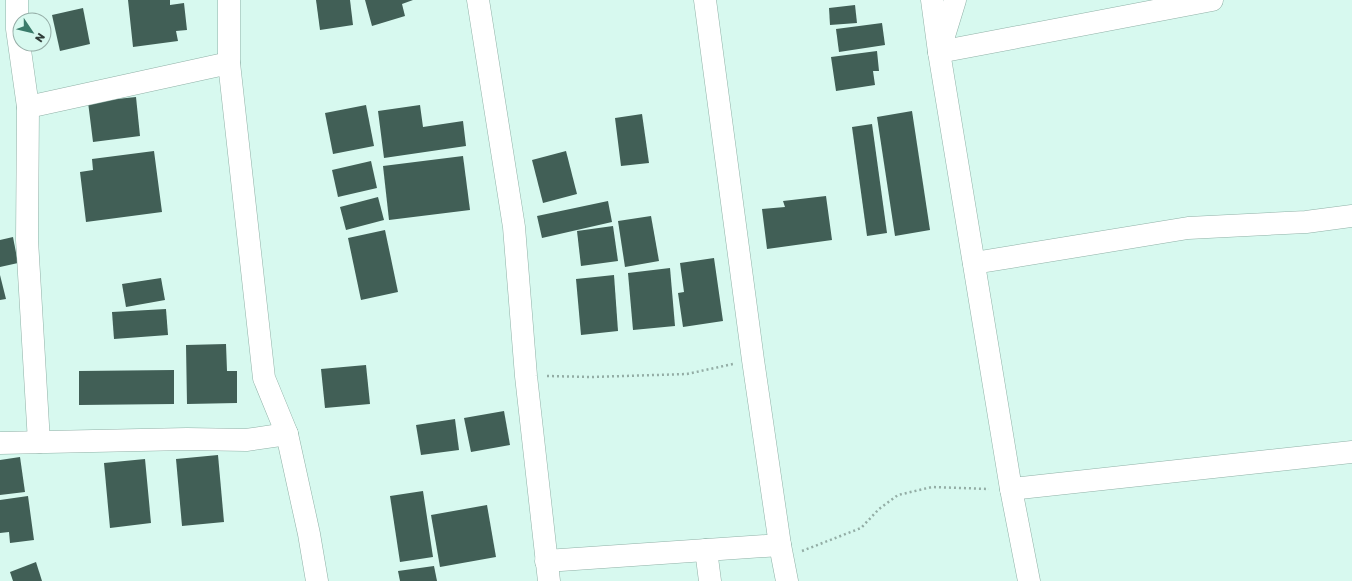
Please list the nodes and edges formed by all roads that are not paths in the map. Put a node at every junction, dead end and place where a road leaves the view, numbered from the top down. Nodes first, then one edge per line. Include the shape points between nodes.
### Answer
1 (17, 0) edge
2 (229, 0) edge
3 (478, 0) edge
4 (705, 0) edge
5 (932, 0) edge
6 (955, 0) edge
7 (1212, 0) edge
8 (939, 52) junction
9 (229, 63) junction
10 (28, 107) junction
11 (1352, 216) edge
12 (974, 263) junction
13 (287, 434) junction
14 (39, 442) junction
15 (0, 443) edge
16 (1352, 452) edge
17 (1011, 489) junction
18 (706, 550) junction
19 (782, 552) junction
20 (548, 571) edge
21 (317, 581) edge
22 (710, 581) edge
23 (787, 581) edge
24 (1029, 581) edge

1 - 10 street via 17,28
2 - 9 street
3 - 20 street via 514,227 526,376
4 - 19 street via 753,360
5 - 8 street
6 - 8 street
7 - 8 street
8 - 12 street
9 - 10 street
9 - 13 street via 264,378
10 - 14 street via 27,240
11 - 12 street via 1306,222 1188,228
12 - 17 street
13 - 14 street via 246,440
13 - 21 street
14 - 15 street
16 - 17 street
17 - 24 street
18 - 19 street
18 - 20 street
18 - 22 street
19 - 23 street

